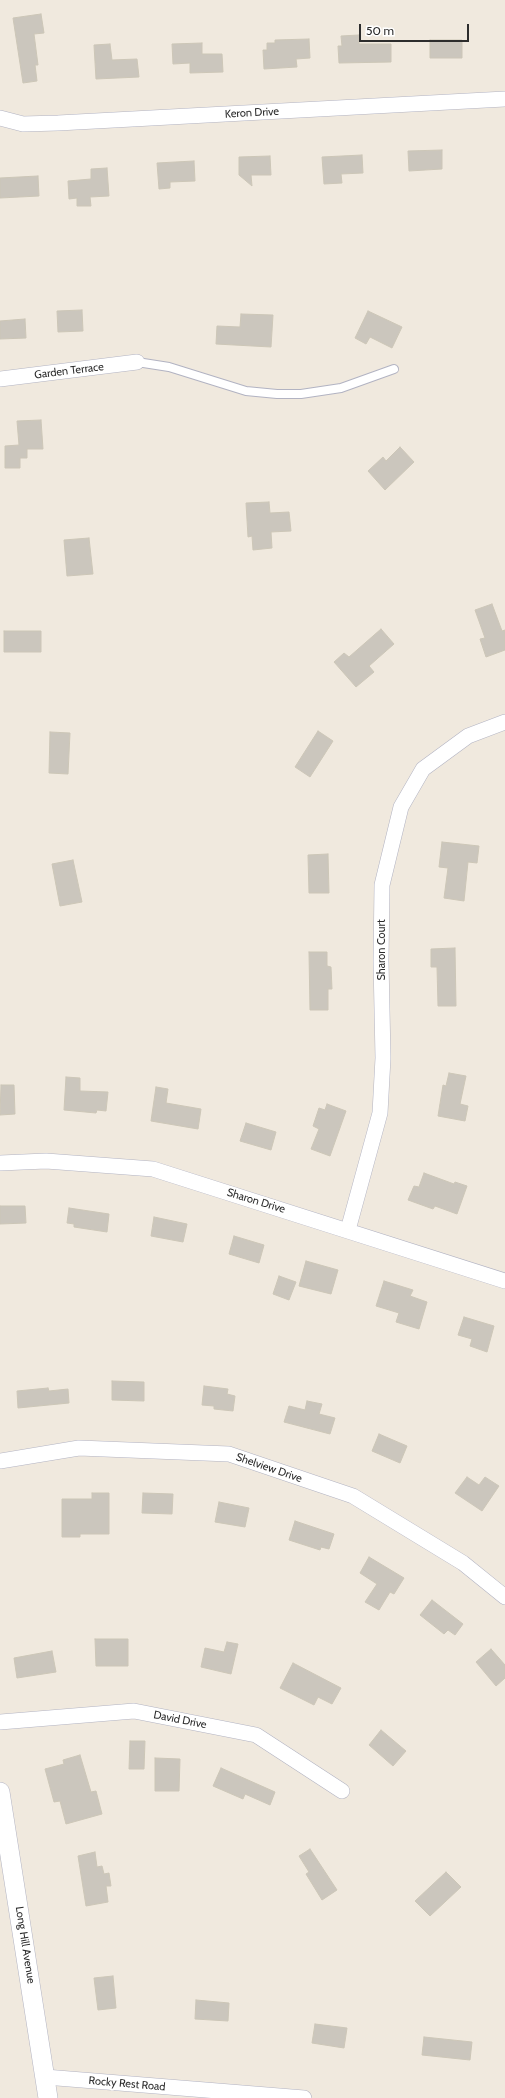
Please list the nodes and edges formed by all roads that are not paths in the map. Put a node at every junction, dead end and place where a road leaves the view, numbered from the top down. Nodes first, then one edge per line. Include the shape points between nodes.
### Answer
1 (505, 99) edge
2 (0, 118) edge
3 (137, 362) joint
4 (394, 369) dead end
5 (0, 379) edge
6 (505, 722) edge
7 (0, 1163) edge
8 (348, 1230) junction
9 (505, 1281) edge
10 (0, 1461) edge
11 (505, 1597) edge
12 (0, 1722) edge
13 (0, 1792) edge
14 (342, 1792) dead end
15 (45, 2077) junction
16 (48, 2098) edge
17 (304, 2098) edge

1 - 2 street, Keron Drive via 58,123 23,124
3 - 4 lane via 157,364 246,391 277,394 301,394 341,388
3 - 5 street, Garden Terrace
6 - 8 street, Sharon Court via 468,736 423,769 401,806 382,885 383,1058 380,1113
7 - 8 street, Sharon Drive via 46,1161 153,1169
8 - 9 street, Sharon Drive
10 - 11 street, Shelview Drive via 79,1448 229,1454 353,1496 463,1563
12 - 14 street, David Drive via 134,1711 256,1735
13 - 15 street, Long Hill Avenue
15 - 16 street, Long Hill Avenue
15 - 17 street, Rocky Rest Road

